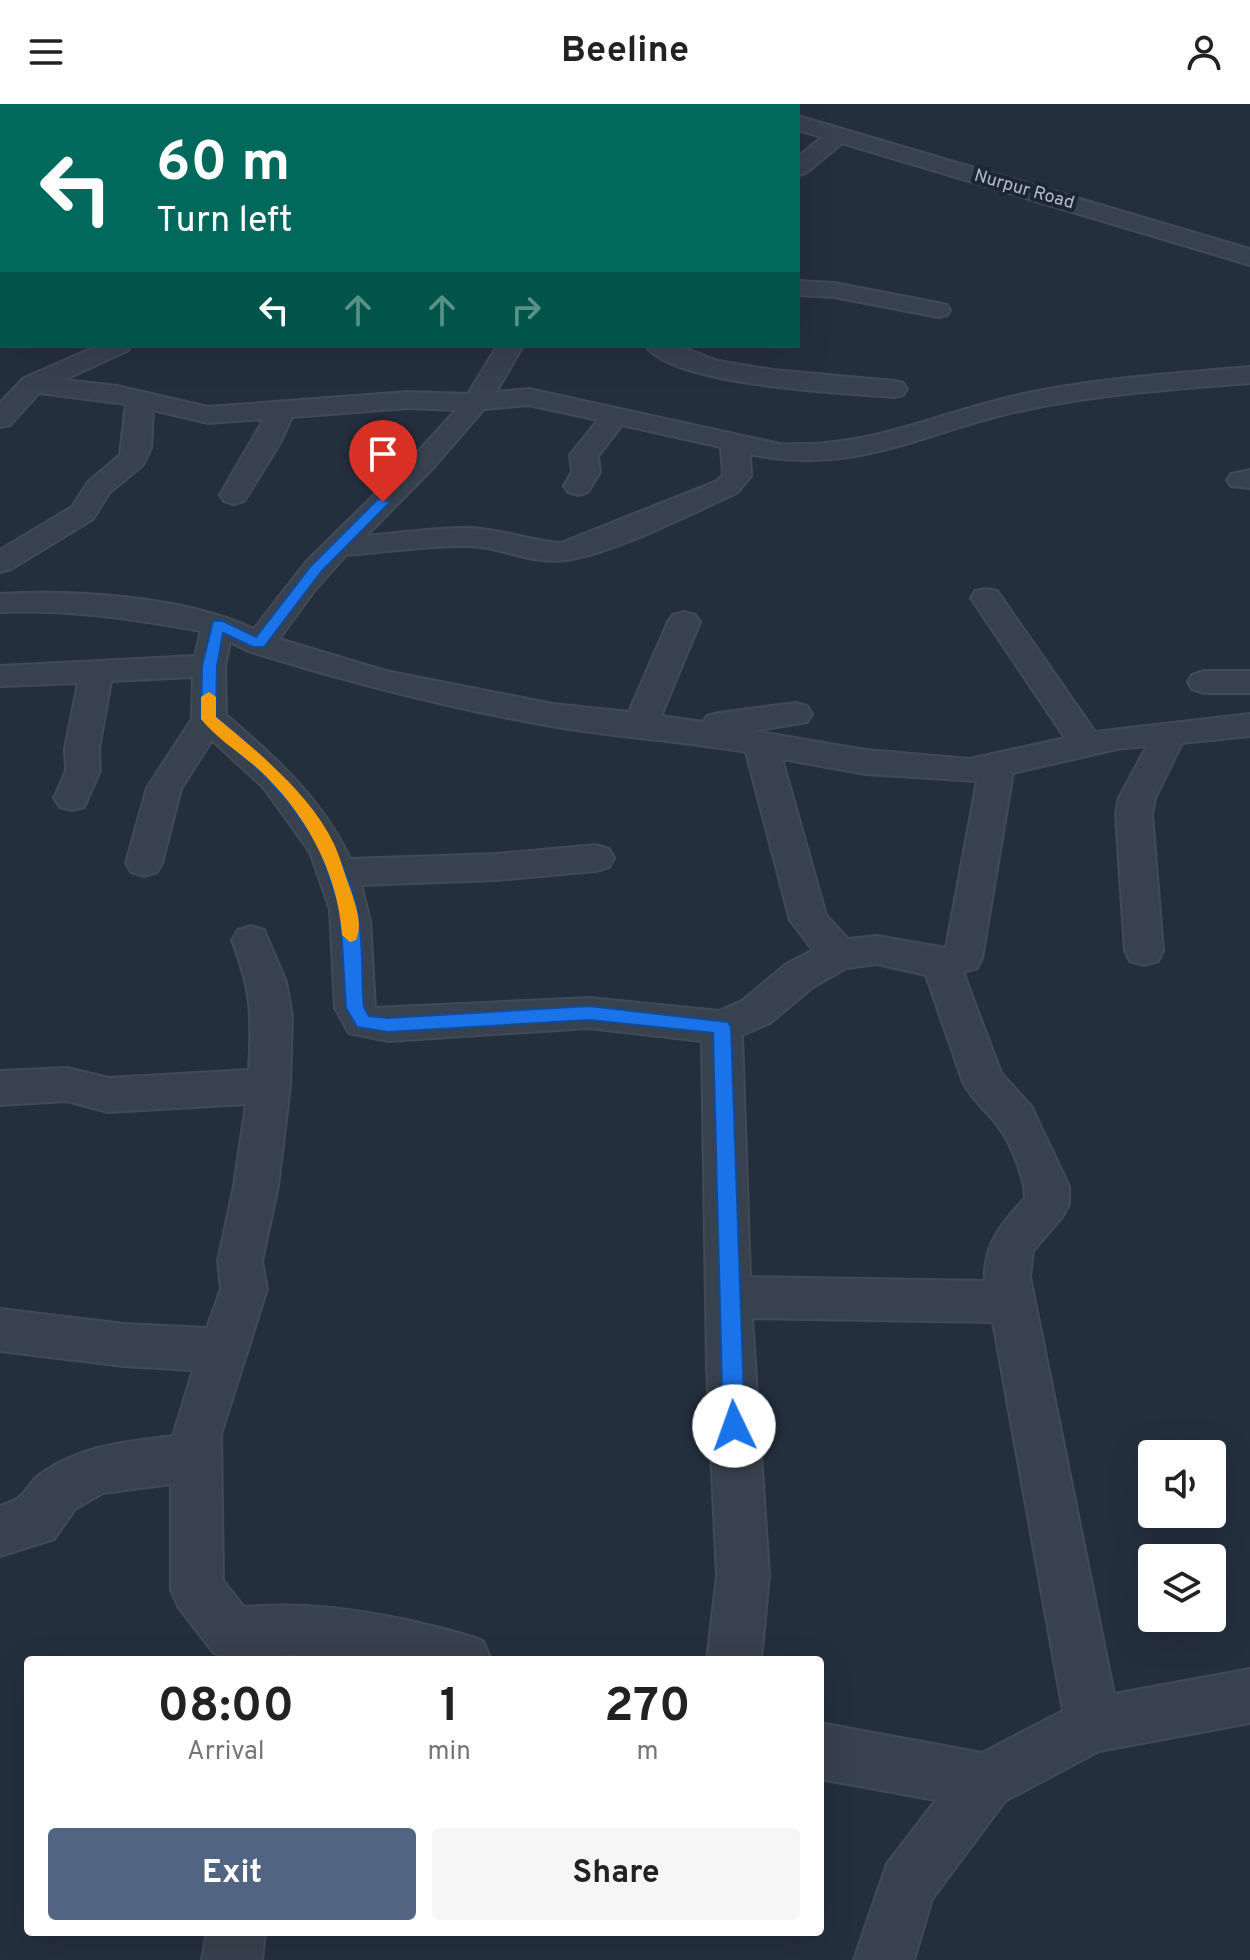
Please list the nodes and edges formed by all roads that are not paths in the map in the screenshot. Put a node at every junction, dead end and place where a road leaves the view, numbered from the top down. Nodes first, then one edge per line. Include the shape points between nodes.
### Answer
1 (800, 124) edge
2 (838, 135) junction
3 (800, 166) edge
4 (1250, 257) edge
5 (800, 288) edge
6 (938, 310) dead end
7 (509, 348) edge
8 (664, 348) edge
9 (105, 349) edge
10 (1250, 375) edge
11 (33, 384) junction
12 (894, 389) dead end
13 (0, 390) edge
14 (140, 400) junction
15 (473, 402) junction
16 (280, 410) junction
17 (616, 415) junction
18 (0, 419) edge
19 (735, 442) junction
20 (578, 486) dead end
21 (234, 495) dead end
22 (338, 547) junction
23 (0, 563) edge
24 (986, 598) dead end
25 (0, 603) edge
26 (684, 622) dead end
27 (218, 624) junction
28 (259, 644) junction
29 (209, 666) junction
30 (97, 671) junction
31 (0, 676) edge
32 (1204, 682) dead end
33 (1250, 682) edge
34 (795, 714) dead end
35 (209, 719) junction
36 (640, 725) junction
37 (1250, 725) edge
38 (679, 729) junction
39 (1170, 734) junction
40 (760, 742) junction
41 (1086, 744) junction
42 (997, 766) junction
43 (72, 798) dead end
44 (596, 858) dead end
45 (144, 863) dead end
46 (336, 873) junction
47 (251, 940) dead end
48 (1144, 951) dead end
49 (839, 954) junction
50 (941, 964) junction
51 (722, 1027) junction
52 (269, 1086) junction
53 (0, 1088) edge
54 (728, 1297) junction
55 (1011, 1302) junction
56 (0, 1330) edge
57 (222, 1350) junction
58 (195, 1457) junction
59 (0, 1531) edge
60 (226, 1647) edge
61 (446, 1656) edge
62 (734, 1656) edge
63 (1250, 1696) edge
64 (1093, 1725) junction
65 (824, 1752) edge
66 (985, 1781) junction
67 (235, 1936) edge
68 (232, 1960) edge
69 (884, 1960) edge

1 - 2 street, Nurpur Road
2 - 3 street
2 - 4 street, Nurpur Road
5 - 6 street
7 - 15 street
8 - 12 street via 704,365 762,376
9 - 11 street
10 - 19 street via 1018,403 909,438 837,453 815,455
11 - 13 street
11 - 14 street
11 - 18 street
14 - 16 street via 208,415
14 - 23 street via 133,459 98,488 83,513
15 - 16 street via 407,400
15 - 17 street via 529,397
15 - 22 street
16 - 21 street
17 - 19 street
17 - 20 street via 584,455 586,472
19 - 22 street via 737,476 727,487 563,552 468,537
22 - 28 street
24 - 41 street
25 - 27 street via 122,607
26 - 36 street
27 - 28 street
27 - 29 street
28 - 36 street via 382,681 553,715
29 - 30 street
29 - 35 street
30 - 31 street
30 - 43 street via 82,749 83,771
32 - 33 street
34 - 38 street
35 - 45 street via 164,788
35 - 46 street via 266,767 293,798 326,844
36 - 38 street
37 - 39 street
38 - 40 street
39 - 41 street
39 - 48 street via 1134,814
40 - 42 street via 866,762 970,771
40 - 49 street via 809,920
41 - 42 street
42 - 50 street via 963,958
44 - 46 street
46 - 51 street via 349,910 355,1008 363,1022 589,1013
47 - 52 street via 267,982 272,1016
49 - 50 street via 877,950
49 - 51 street via 799,976 756,1012
50 - 55 street via 984,1082 1016,1118 1047,1186 1047,1204 1012,1243 1007,1277
51 - 54 street
52 - 53 street via 108,1095 60,1082
52 - 57 street via 240,1261 244,1289
54 - 55 street
54 - 62 street via 743,1576
55 - 64 street
56 - 57 street
57 - 58 street
58 - 59 street via 96,1470 57,1492 36,1521
58 - 60 street via 197,1590
60 - 61 street via 291,1629 350,1634
63 - 64 street
64 - 66 street
65 - 66 street
66 - 69 street via 907,1884
67 - 68 street

